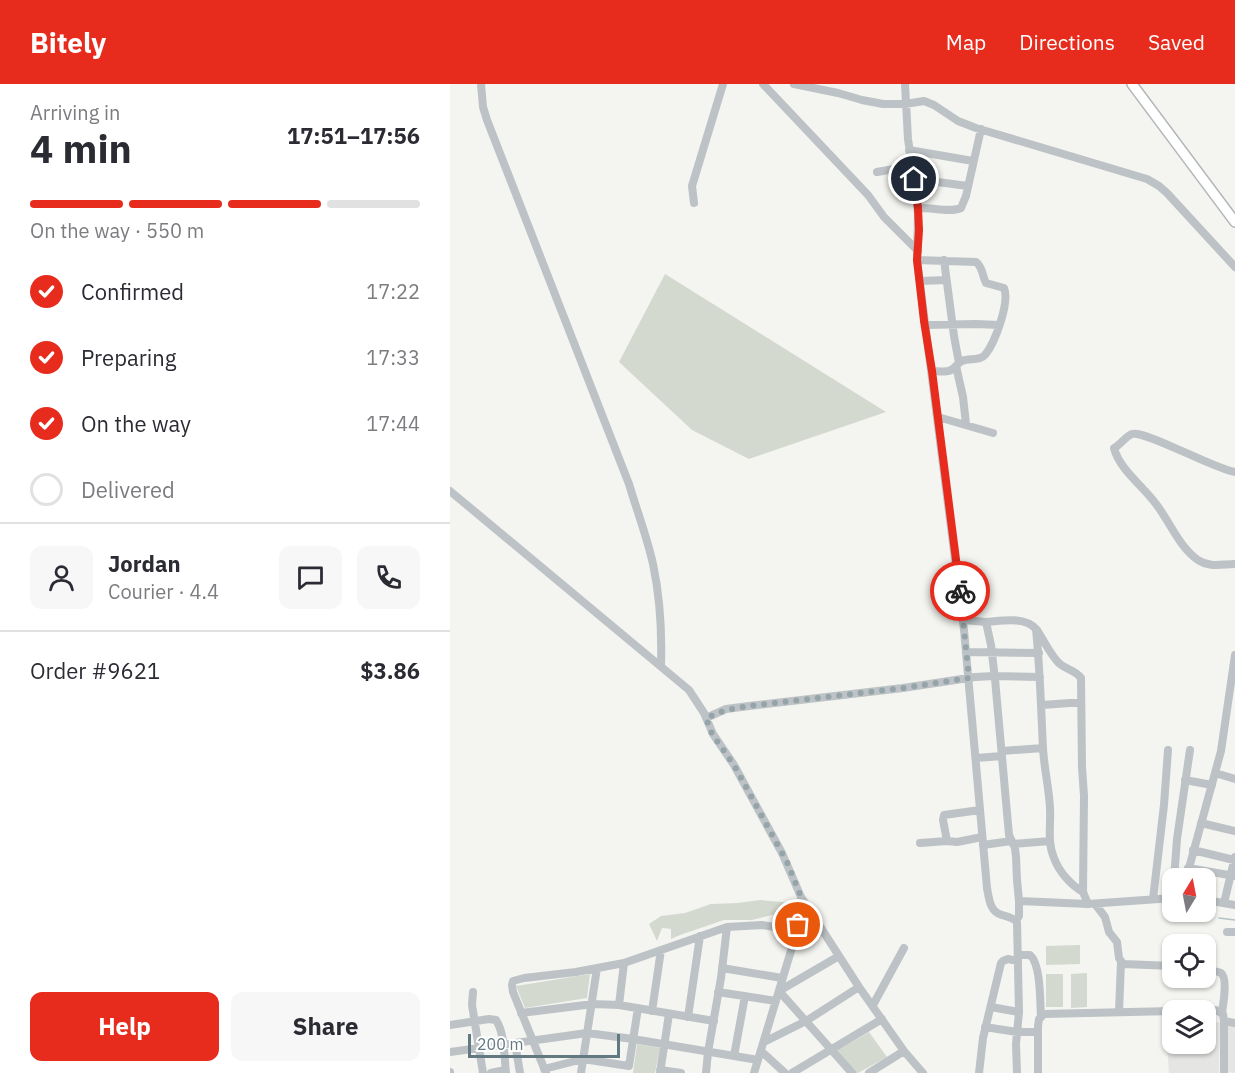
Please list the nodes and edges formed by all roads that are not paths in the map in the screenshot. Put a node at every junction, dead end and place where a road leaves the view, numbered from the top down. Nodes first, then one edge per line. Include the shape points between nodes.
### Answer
1 (481, 84) edge
2 (723, 84) edge
3 (763, 84) edge
4 (794, 84) edge
5 (904, 84) edge
6 (1132, 84) edge
7 (905, 104) junction
8 (981, 129) junction
9 (909, 150) junction
10 (973, 161) junction
11 (911, 166) junction
12 (877, 172) dead end
13 (914, 179) junction
14 (968, 186) junction
15 (694, 203) dead end
16 (918, 208) junction
17 (1235, 222) edge
18 (918, 255) junction
19 (944, 260) junction
20 (1235, 267) edge
21 (946, 280) junction
22 (920, 281) junction
23 (952, 324) junction
24 (925, 325) junction
25 (999, 325) junction
26 (958, 364) junction
27 (932, 371) junction
28 (938, 417) junction
29 (966, 424) junction
30 (993, 433) dead end
31 (1235, 472) edge
32 (450, 491) edge
33 (1235, 564) edge
34 (963, 620) junction
35 (986, 622) junction
36 (1036, 629) junction
37 (966, 652) junction
38 (992, 653) junction
39 (1039, 653) junction
40 (1235, 655) edge
41 (661, 665) junction
42 (994, 676) junction
43 (1040, 677) junction
44 (969, 678) junction
45 (1081, 703) junction
46 (1042, 705) junction
47 (706, 718) junction
48 (1043, 748) junction
49 (1168, 750) dead end
50 (1190, 750) dead end
51 (1002, 754) junction
52 (976, 758) junction
53 (1215, 773) junction
54 (1235, 779) edge
55 (1185, 780) junction
56 (1212, 785) junction
57 (980, 810) junction
58 (1202, 823) junction
59 (1235, 831) edge
60 (947, 841) junction
61 (983, 841) junction
62 (1050, 841) junction
63 (920, 843) dead end
64 (1012, 843) junction
65 (1193, 850) junction
66 (1235, 859) edge
67 (1175, 868) edge
68 (1188, 868) edge
69 (1216, 872) edge
70 (1233, 875) edge
71 (1083, 892) junction
72 (801, 897) junction
73 (1153, 899) junction
74 (1162, 899) edge
75 (1019, 901) junction
76 (1216, 902) edge
77 (1224, 903) junction
78 (1092, 904) junction
79 (1235, 905) edge
80 (1016, 920) junction
81 (728, 927) junction
82 (797, 931) junction
83 (700, 936) junction
84 (904, 948) dead end
85 (661, 950) junction
86 (839, 956) junction
87 (1018, 958) junction
88 (1121, 962) junction
89 (624, 963) junction
90 (1162, 966) edge
91 (597, 968) junction
92 (722, 968) junction
93 (1216, 972) edge
94 (782, 978) junction
95 (859, 987) junction
96 (779, 991) junction
97 (473, 992) dead end
98 (718, 992) junction
99 (745, 996) junction
100 (776, 1001) junction
101 (593, 1004) junction
102 (619, 1005) junction
103 (873, 1005) junction
104 (991, 1007) junction
105 (638, 1008) junction
106 (1216, 1010) edge
107 (652, 1011) junction
108 (1162, 1011) edge
109 (1019, 1012) junction
110 (1119, 1012) junction
111 (521, 1014) junction
112 (669, 1014) junction
113 (688, 1017) junction
114 (1041, 1017) junction
115 (1223, 1017) junction
116 (882, 1019) junction
117 (475, 1021) junction
118 (714, 1021) junction
119 (806, 1021) junction
120 (1235, 1023) edge
121 (450, 1025) edge
122 (985, 1027) junction
123 (1017, 1032) junction
124 (1038, 1032) junction
125 (587, 1033) junction
126 (633, 1039) junction
127 (533, 1041) junction
128 (515, 1043) junction
129 (503, 1045) junction
130 (664, 1045) junction
131 (762, 1047) junction
132 (479, 1048) junction
133 (831, 1049) junction
134 (904, 1051) junction
135 (450, 1052) edge
136 (708, 1052) junction
137 (734, 1056) junction
138 (583, 1059) junction
139 (758, 1060) junction
140 (628, 1069) edge
141 (545, 1071) edge
142 (660, 1071) edge
143 (506, 1072) edge
144 (871, 1072) edge
145 (483, 1073) edge
146 (491, 1073) edge
147 (520, 1073) edge
148 (581, 1073) edge
149 (681, 1073) edge
150 (706, 1073) edge
151 (754, 1073) edge
152 (785, 1073) edge
153 (792, 1073) edge
154 (852, 1073) edge
155 (923, 1073) edge
156 (979, 1073) edge
157 (1017, 1073) edge
158 (1038, 1073) edge
159 (1224, 1073) edge

1 - 41 street via 490,128 629,484 648,543 660,609
2 - 15 street via 692,186
3 - 18 street via 868,195
4 - 7 street via 883,104
5 - 7 street
6 - 17 main road
7 - 8 street via 929,102 958,121
7 - 9 street
8 - 10 street
8 - 20 street via 1154,182
9 - 10 street
9 - 11 street
10 - 14 street
11 - 12 street
11 - 13 street
13 - 14 street
13 - 16 street
14 - 16 street via 961,208
16 - 18 street
18 - 19 street
18 - 22 street
19 - 21 street
19 - 25 street via 976,262 986,283 1004,288 1005,304
21 - 22 street
21 - 23 street
22 - 24 street
23 - 24 street
23 - 25 street
23 - 26 street
24 - 27 street
25 - 26 street via 983,357
26 - 27 street via 951,370
26 - 29 street
27 - 28 street
28 - 29 street
28 - 34 street
29 - 30 street
31 - 33 street via 1137,433 1114,448 1191,554 1210,565
32 - 41 street
34 - 35 street
34 - 37 street
35 - 36 street via 1028,622
35 - 38 street
36 - 39 street
36 - 45 street via 1061,666 1080,676
37 - 38 street
37 - 44 street
38 - 39 street
38 - 42 street
39 - 43 street
40 - 53 street
41 - 47 street via 689,690
42 - 43 street
42 - 44 street
42 - 51 street
43 - 46 street
44 - 47 street via 749,706
44 - 52 street
45 - 46 street
45 - 71 street
46 - 48 street
47 - 72 street via 782,853
48 - 51 street
48 - 62 street
49 - 73 street
50 - 55 street
51 - 52 street
51 - 64 street
52 - 57 street
53 - 54 street
53 - 56 street
55 - 56 street
55 - 67 street
56 - 58 street
57 - 60 street via 944,815
57 - 61 street
58 - 59 street
58 - 65 street
60 - 61 street
60 - 63 street
61 - 64 street
61 - 80 street via 993,909
62 - 64 street
62 - 71 street via 1058,867
64 - 75 street
65 - 66 street
65 - 68 street
66 - 70 street
69 - 70 street
70 - 77 street
71 - 78 street
72 - 82 street
72 - 86 street
73 - 74 street
73 - 78 street
75 - 78 street
75 - 80 street
76 - 77 street
77 - 79 street
78 - 88 street via 1105,917
80 - 87 street
81 - 82 street via 762,925
81 - 83 street
81 - 92 street
82 - 94 street
83 - 85 street
83 - 113 street
84 - 103 street
85 - 89 street
85 - 107 street
86 - 95 street
86 - 96 street
87 - 104 street via 1003,961
87 - 109 street
87 - 114 street via 1030,955 1035,960
88 - 90 street
88 - 110 street
89 - 91 street
89 - 102 street
91 - 101 street
91 - 111 street via 513,981
92 - 94 street
92 - 98 street
93 - 115 street via 1224,976
94 - 96 street
95 - 103 street
95 - 119 street
96 - 100 street
96 - 119 street
97 - 117 street
98 - 99 street
98 - 118 street
99 - 100 street
99 - 137 street
100 - 131 street
101 - 102 street
101 - 111 street
101 - 125 street
102 - 105 street
103 - 116 street
104 - 109 street
104 - 122 street
105 - 107 street
105 - 126 street
106 - 115 street
107 - 112 street
108 - 110 street
109 - 123 street
110 - 114 street via 1050,1013
111 - 127 street
112 - 113 street
112 - 130 street
113 - 118 street
114 - 124 street
115 - 120 street
115 - 159 street
116 - 133 street
116 - 134 street
117 - 121 street
117 - 129 street via 496,1020
117 - 132 street
118 - 136 street
119 - 131 street
119 - 133 street
122 - 123 street
122 - 156 street
123 - 124 street
123 - 157 street
124 - 158 street
125 - 126 street
125 - 127 street
125 - 138 street
126 - 130 street
126 - 140 street
127 - 128 street
127 - 141 street
128 - 129 street
128 - 147 street
129 - 132 street
129 - 143 street
130 - 136 street
130 - 142 street
131 - 139 street
131 - 152 street
132 - 135 street
132 - 145 street
133 - 153 street
133 - 154 street
134 - 144 street
134 - 155 street
136 - 137 street
136 - 150 street
137 - 139 street
138 - 140 street
138 - 141 street
138 - 148 street
139 - 151 street
142 - 149 street
143 - 146 street

